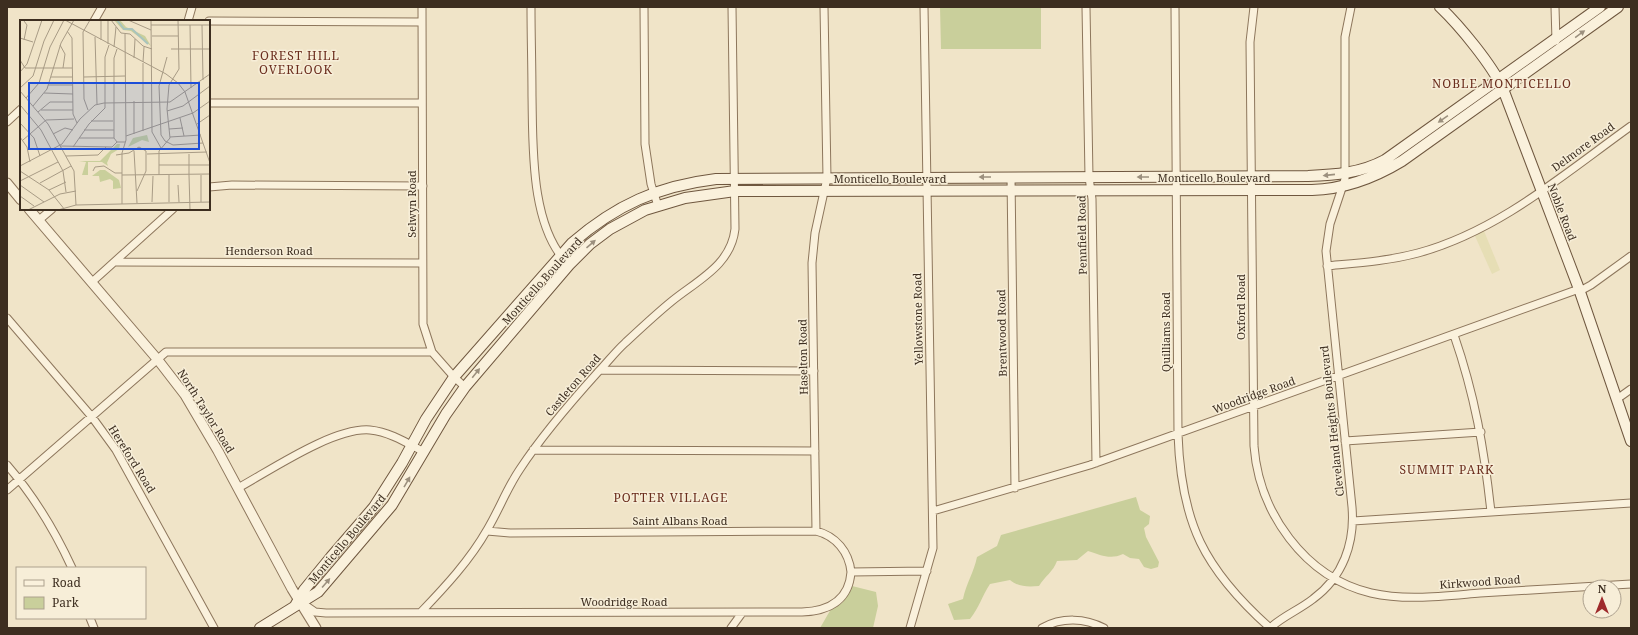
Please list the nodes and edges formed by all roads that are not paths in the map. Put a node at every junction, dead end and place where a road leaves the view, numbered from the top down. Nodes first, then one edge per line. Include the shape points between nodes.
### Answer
1 (102, 7) edge
2 (192, 7) edge
3 (422, 7) edge
4 (531, 7) edge
5 (644, 7) edge
6 (732, 7) edge
7 (824, 7) edge
8 (924, 7) edge
9 (1086, 7) edge
10 (1175, 7) edge
11 (1254, 7) edge
12 (1351, 7) edge
13 (1440, 7) edge
14 (1555, 7) edge
15 (1600, 7) edge
16 (1618, 7) edge
17 (95, 20) edge
18 (188, 20) edge
19 (210, 21) edge
20 (422, 22) junction
21 (1556, 39) junction
22 (1557, 51) junction
23 (1529, 65) junction
24 (1498, 80) junction
25 (1503, 90) junction
26 (210, 103) edge
27 (422, 103) junction
28 (1464, 104) junction
29 (20, 110) edge
30 (1470, 113) junction
31 (7, 122) edge
32 (1631, 126) edge
33 (1176, 176) junction
34 (1251, 176) junction
35 (927, 177) junction
36 (1012, 177) junction
37 (1089, 177) junction
38 (1345, 179) junction
39 (7, 183) edge
40 (735, 184) junction
41 (826, 184) junction
42 (423, 186) junction
43 (210, 187) edge
44 (1092, 190) junction
45 (1176, 190) junction
46 (1252, 190) junction
47 (1542, 190) junction
48 (927, 191) junction
49 (1012, 191) junction
50 (653, 193) junction
51 (20, 199) edge
52 (658, 206) junction
53 (30, 210) edge
54 (51, 210) edge
55 (172, 210) edge
56 (39, 220) junction
57 (559, 256) junction
58 (1631, 256) edge
59 (116, 262) junction
60 (422, 263) junction
61 (569, 265) junction
62 (1327, 266) junction
63 (92, 282) junction
64 (1579, 290) junction
65 (7, 318) edge
66 (1454, 334) junction
67 (432, 352) junction
68 (158, 360) junction
69 (601, 370) junction
70 (814, 370) junction
71 (1338, 376) junction
72 (454, 377) junction
73 (465, 386) junction
74 (1631, 389) edge
75 (1616, 399) junction
76 (1253, 406) junction
77 (92, 417) junction
78 (1481, 432) junction
79 (1178, 434) junction
80 (1345, 441) junction
81 (1631, 442) edge
82 (412, 445) junction
83 (533, 450) junction
84 (815, 451) junction
85 (424, 452) junction
86 (1096, 463) junction
87 (7, 465) edge
88 (20, 480) junction
89 (238, 488) junction
90 (1015, 488) junction
91 (7, 490) edge
92 (1631, 503) edge
93 (933, 511) junction
94 (1491, 512) junction
95 (1353, 521) junction
96 (487, 531) junction
97 (816, 531) junction
98 (71, 567) edge
99 (927, 571) junction
100 (852, 572) junction
101 (1335, 578) junction
102 (1631, 584) edge
103 (298, 603) junction
104 (421, 612) junction
105 (742, 613) junction
106 (214, 628) edge
107 (260, 628) edge
108 (316, 628) edge
109 (731, 628) edge
110 (910, 628) edge
111 (1042, 628) edge
112 (1104, 628) edge
113 (1270, 628) edge

1 - 17 street
2 - 18 street
3 - 20 street, Selwyn Road
4 - 57 street via 534,168 542,213
5 - 50 street via 646,144
6 - 40 street, Castleton Road
7 - 41 street, Haselton Road
8 - 35 street, Yellowstone Road
9 - 37 street, Pennfield Road
10 - 33 street, Quilliams Road
11 - 34 street, Oxford Road via 1250,42
12 - 38 street, Cleveland Heights Boulevard via 1345,37
13 - 24 main road, Noble Road via 1464,33
14 - 21 street
15 - 21 main road, Monticello Boulevard
22 -> 16 main road, Monticello Boulevard
19 - 20 street
20 - 27 street, Selwyn Road
21 - 22 street
21 - 23 main road, Monticello Boulevard
22 - 23 main road, Monticello Boulevard
23 - 24 main road, Monticello Boulevard
23 - 25 main road, Monticello Boulevard
24 - 25 main road, Noble Road
24 - 28 main road, Monticello Boulevard
25 - 30 main road, Monticello Boulevard
25 - 47 main road, Noble Road
26 - 27 street
27 - 42 street, Selwyn Road
28 - 30 street
28 -> 38 main road, Monticello Boulevard via 1377,164
29 - 31 street
30 - 38 main road, Monticello Boulevard via 1388,169 1365,180
32 - 47 street, Delmore Road
33 - 34 main road, Monticello Boulevard
33 -> 37 main road, Monticello Boulevard
33 - 45 street, Quilliams Road
38 -> 34 main road, Monticello Boulevard
34 - 46 street, Oxford Road
36 -> 35 main road, Monticello Boulevard
35 - 41 main road, Monticello Boulevard
35 - 48 street, Yellowstone Road
36 - 37 main road, Monticello Boulevard
36 - 49 street, Brentwood Road
37 - 44 street, Pennfield Road
38 - 46 main road, Monticello Boulevard via 1320,189
38 - 62 street, Cleveland Heights Boulevard via 1327,234
39 - 51 street
40 - 41 main road, Monticello Boulevard
40 - 50 main road, Monticello Boulevard via 691,182
40 - 52 main road, Monticello Boulevard
40 - 69 street, Castleton Road via 734,236 728,253 720,264 624,344
41 - 48 main road, Monticello Boulevard
41 - 70 street, Haselton Road via 812,261
42 - 43 street
42 - 60 street, Selwyn Road
44 - 45 main road, Monticello Boulevard
44 - 49 main road, Monticello Boulevard
44 - 86 street, Pennfield Road
45 - 46 main road, Monticello Boulevard
45 - 79 street, Quilliams Road
46 - 76 street, Oxford Road
47 - 62 street, Delmore Road via 1486,227 1444,244 1389,259
47 - 64 main road, Noble Road
48 - 49 main road, Monticello Boulevard
48 - 93 street, Yellowstone Road
49 - 90 street, Brentwood Road
50 - 52 street
50 - 57 main road, Monticello Boulevard via 634,200 591,226
61 -> 52 main road, Monticello Boulevard via 610,229
53 - 56 street, North Taylor Road
54 - 56 street
55 - 59 street
56 - 63 street, North Taylor Road
57 - 61 street
57 - 72 main road, Monticello Boulevard
58 - 64 street, Woodridge Road
59 - 60 street, Henderson Road
59 - 63 street
60 - 67 street, Selwyn Road via 423,324
73 -> 61 main road, Monticello Boulevard
62 - 71 street, Cleveland Heights Boulevard
63 - 68 street, North Taylor Road
64 - 66 street, Woodridge Road
64 - 75 main road, Noble Road
65 - 77 street, Hereford Road
66 - 71 street, Woodridge Road
66 - 78 street
67 - 68 street via 175,351 166,352
67 - 72 street, Selwyn Road
68 - 77 street
68 - 89 street, North Taylor Road via 197,415
69 - 70 street
69 - 83 street, Castleton Road
70 - 84 street, Haselton Road
71 - 76 street, Woodridge Road
71 - 80 street, Cleveland Heights Boulevard
72 - 73 street, Selwyn Road
72 - 82 main road, Monticello Boulevard
73 - 85 main road, Monticello Boulevard
74 - 75 street
75 - 81 main road, Noble Road
76 - 79 street, Woodridge Road
76 - 101 street, Oxford Road via 1256,466 1269,506 1280,526 1300,550
77 - 88 street
77 - 106 street, Hereford Road via 116,450
78 - 80 street
78 - 94 street
79 - 86 street, Woodridge Road
79 - 113 street, Quilliams Road via 1182,489 1196,534 1229,589
80 - 95 street, Cleveland Heights Boulevard
82 - 85 street
82 - 89 street via 376,431 346,432 326,440
82 - 103 main road, Monticello Boulevard via 374,507 331,557
83 - 84 street
83 - 96 street, Castleton Road via 519,470
84 - 97 street, Haselton Road
103 -> 85 main road, Monticello Boulevard via 318,592 382,517 405,486
86 - 90 street, Woodridge Road
87 - 88 street
88 - 91 street
88 - 98 street via 54,533
89 - 103 street, North Taylor Road
90 - 93 street, Woodridge Road
92 - 94 street
93 - 99 street, Yellowstone Road via 933,548
94 - 95 street
95 - 101 street, Cleveland Heights Boulevard via 1351,540
96 - 97 street, Saint Albans Road
96 - 104 street, Castleton Road via 440,593
97 - 100 street, Saint Albans Road via 832,538 842,547
99 - 100 street
99 - 110 street, Yellowstone Road
100 - 105 street, Woodridge Road via 845,592 836,603 825,609
101 - 102 street, Kirkwood Road via 1370,592 1404,597
101 - 113 street, Cleveland Heights Boulevard via 1313,599
103 - 104 street, Woodridge Road via 315,612 326,613
103 - 107 main road, Monticello Boulevard
103 - 108 street, North Taylor Road
104 - 105 street, Woodridge Road
105 - 109 street
111 - 112 street via 1057,622 1074,620

